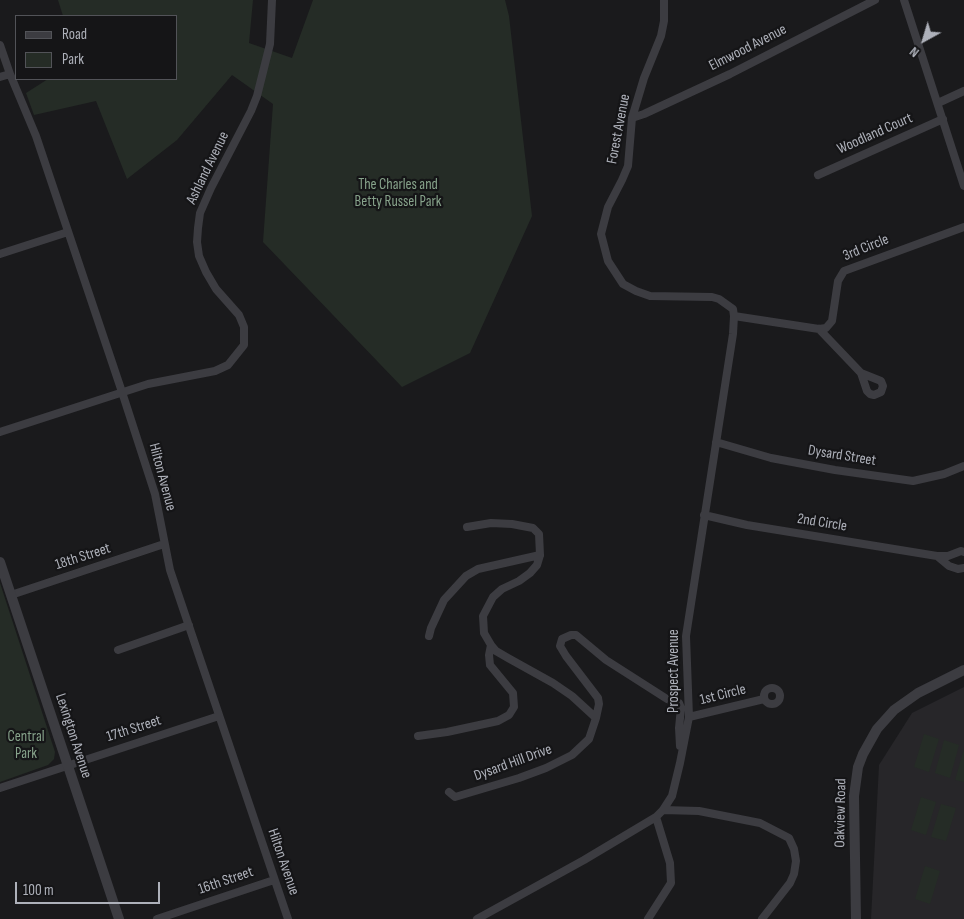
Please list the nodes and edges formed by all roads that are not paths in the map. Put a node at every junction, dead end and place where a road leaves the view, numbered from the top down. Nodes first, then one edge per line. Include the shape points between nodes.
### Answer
1 (272, 0) edge
2 (664, 0) edge
3 (876, 0) edge
4 (904, 0) edge
5 (0, 45) edge
6 (10, 74) junction
7 (0, 77) edge
8 (964, 91) edge
9 (938, 103) junction
10 (632, 118) junction
11 (943, 119) junction
12 (818, 175) dead end
13 (964, 186) edge
14 (964, 227) edge
15 (68, 232) junction
16 (0, 254) edge
17 (734, 316) junction
18 (819, 329) junction
19 (861, 373) dead end
20 (122, 392) junction
21 (0, 432) edge
22 (716, 442) junction
23 (964, 466) edge
24 (704, 515) junction
25 (467, 527) dead end
26 (164, 544) junction
27 (964, 552) edge
28 (540, 555) junction
29 (937, 556) junction
30 (0, 562) edge
31 (964, 568) edge
32 (11, 595) junction
33 (189, 625) junction
34 (429, 636) dead end
35 (491, 645) junction
36 (118, 650) dead end
37 (964, 670) edge
38 (764, 699) dead end
39 (219, 716) junction
40 (688, 717) junction
41 (596, 718) junction
42 (418, 736) dead end
43 (680, 764) junction
44 (67, 765) junction
45 (0, 788) edge
46 (450, 792) dead end
47 (663, 810) junction
48 (656, 817) junction
49 (274, 880) junction
50 (119, 919) edge
51 (157, 919) edge
52 (288, 919) edge
53 (477, 919) edge
54 (648, 919) edge
55 (762, 919) edge
56 (856, 919) edge

1 - 20 street, Ashland Avenue via 270,44 257,96 211,188 200,213 198,228 199,256 216,289 239,315 244,327 244,345 228,365 215,371
2 - 10 street, Forest Avenue via 661,36
3 - 10 street, Elmwood Avenue via 730,74
4 - 9 street
5 - 6 street, Hilton Avenue
6 - 7 street
6 - 15 street, Hilton Avenue via 36,136
8 - 9 street
9 - 11 street
10 - 17 street, Forest Avenue via 628,166 608,207 600,234 608,261 623,284 636,291 650,296 712,297 733,309
11 - 12 street, Woodland Court
11 - 13 street
14 - 18 street, 3rd Circle via 844,271 838,281 830,324
15 - 16 street
15 - 20 street, Hilton Avenue
17 - 18 street
17 - 22 street, Prospect Avenue
18 - 19 street
20 - 21 street, Ashland Avenue
20 - 26 street, Hilton Avenue via 155,494
22 - 23 street, Dysard Street via 771,458 913,482
22 - 24 street, Prospect Avenue
24 - 29 street, 2nd Circle
24 - 40 street, Prospect Avenue via 686,636
25 - 28 street via 505,523 533,528 539,534
26 - 32 street, 18th Street
26 - 33 street, Hilton Avenue
27 - 29 street, 2nd Circle
28 - 34 street via 466,576 444,600
28 - 35 street via 537,565 519,581 502,589 485,610 482,625
29 - 31 street, 2nd Circle via 949,566 958,570
30 - 32 street, Lexington Avenue
32 - 44 street, Lexington Avenue
33 - 36 street
33 - 39 street, Hilton Avenue
35 - 41 street via 572,696
35 - 42 street via 490,665 513,693 514,707 509,715 498,721
37 - 56 street, Oakview Road via 918,693 894,710 877,729 863,754 854,796
38 - 40 street, 1st Circle
39 - 44 street, 17th Street
39 - 49 street, Hilton Avenue
40 - 43 street, Prospect Avenue
41 - 43 street, Dysard Hill Drive via 598,698 560,646 562,639 571,634 666,699 679,703 682,708
41 - 46 street, Dysard Hill Drive via 589,739 572,755 511,781 455,797
43 - 47 street, Prospect Avenue via 672,796
44 - 45 street, 17th Street
44 - 50 street, Lexington Avenue
47 - 48 street, Prospect Avenue
47 - 55 street via 699,811 752,822 789,838 796,861 794,874
48 - 53 street, Prospect Avenue
48 - 54 street via 670,863 671,883
49 - 51 street, 16th Street
49 - 52 street, Hilton Avenue

